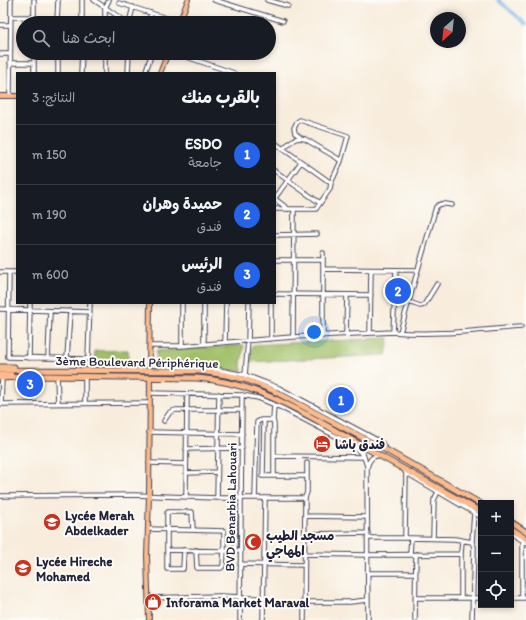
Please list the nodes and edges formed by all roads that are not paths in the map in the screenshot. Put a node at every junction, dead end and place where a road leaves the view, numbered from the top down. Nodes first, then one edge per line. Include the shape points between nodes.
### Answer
1 (11, 0) edge
2 (34, 0) edge
3 (58, 0) edge
4 (82, 0) edge
5 (94, 0) edge
6 (109, 0) edge
7 (188, 0) edge
8 (214, 0) edge
9 (267, 0) edge
10 (119, 2) dead end
11 (288, 6) dead end
12 (134, 7) junction
13 (106, 8) junction
14 (152, 13) junction
15 (34, 16) edge
16 (57, 16) edge
17 (82, 16) edge
18 (105, 16) edge
19 (118, 16) edge
20 (131, 16) edge
21 (151, 16) edge
22 (160, 16) edge
23 (182, 16) edge
24 (267, 16) edge
25 (11, 17) junction
26 (16, 17) edge
27 (276, 19) edge
28 (283, 21) dead end
29 (0, 25) edge
30 (10, 25) junction
31 (0, 54) edge
32 (10, 54) junction
33 (58, 60) edge
34 (82, 60) edge
35 (105, 60) edge
36 (128, 60) edge
37 (150, 60) edge
38 (166, 60) edge
39 (196, 60) edge
40 (10, 63) junction
41 (34, 63) joint
42 (34, 72) edge
43 (58, 72) edge
44 (81, 72) edge
45 (104, 72) edge
46 (128, 72) edge
47 (145, 72) edge
48 (161, 72) edge
49 (231, 72) edge
50 (0, 96) edge
51 (10, 96) junction
52 (16, 96) edge
53 (300, 137) junction
54 (276, 144) edge
55 (283, 149) junction
56 (341, 160) junction
57 (301, 162) junction
58 (276, 172) edge
59 (288, 180) junction
60 (331, 184) junction
61 (276, 198) edge
62 (276, 200) edge
63 (320, 203) junction
64 (452, 206) dead end
65 (276, 209) edge
66 (288, 209) junction
67 (294, 209) junction
68 (294, 234) junction
69 (317, 234) dead end
70 (276, 235) edge
71 (323, 253) dead end
72 (276, 260) edge
73 (294, 260) junction
74 (323, 260) junction
75 (323, 269) junction
76 (371, 270) junction
77 (396, 270) junction
78 (418, 270) junction
79 (0, 272) edge
80 (9, 272) junction
81 (16, 272) edge
82 (437, 284) dead end
83 (276, 294) edge
84 (293, 294) junction
85 (323, 294) junction
86 (347, 294) junction
87 (372, 295) junction
88 (409, 302) junction
89 (30, 304) edge
90 (90, 304) edge
91 (150, 304) edge
92 (182, 304) edge
93 (204, 304) edge
94 (226, 304) edge
95 (248, 304) edge
96 (271, 304) edge
97 (0, 309) edge
98 (8, 310) junction
99 (30, 310) junction
100 (50, 311) junction
101 (70, 311) junction
102 (90, 312) junction
103 (521, 327) dead end
104 (393, 332) junction
105 (400, 332) junction
106 (370, 333) junction
107 (346, 334) junction
108 (323, 336) junction
109 (293, 337) junction
110 (270, 339) junction
111 (248, 341) junction
112 (225, 342) junction
113 (204, 344) junction
114 (150, 346) junction
115 (182, 346) junction
116 (29, 358) junction
117 (48, 358) junction
118 (67, 358) junction
119 (150, 365) junction
120 (0, 367) edge
121 (0, 370) edge
122 (61, 370) junction
123 (149, 371) junction
124 (245, 375) junction
125 (57, 376) junction
126 (1, 377) edge
127 (85, 377) junction
128 (150, 378) junction
129 (150, 393) junction
130 (187, 394) junction
131 (219, 394) junction
132 (242, 395) junction
133 (85, 403) junction
134 (150, 403) junction
135 (0, 404) edge
136 (58, 404) junction
137 (274, 404) junction
138 (187, 410) junction
139 (219, 410) junction
140 (242, 410) junction
141 (164, 420) dead end
142 (264, 420) junction
143 (273, 420) junction
144 (149, 432) junction
145 (186, 433) junction
146 (218, 434) junction
147 (242, 434) junction
148 (354, 441) junction
149 (217, 448) junction
150 (242, 448) junction
151 (186, 449) junction
152 (386, 450) junction
153 (380, 455) junction
154 (274, 456) junction
155 (364, 457) junction
156 (149, 463) junction
157 (307, 463) dead end
158 (394, 463) junction
159 (186, 464) junction
160 (367, 468) junction
161 (217, 472) junction
162 (186, 473) junction
163 (406, 473) junction
164 (256, 476) junction
165 (262, 476) junction
166 (274, 476) junction
167 (306, 476) junction
168 (438, 492) junction
169 (0, 496) edge
170 (149, 496) junction
171 (186, 497) junction
172 (216, 498) junction
173 (255, 498) junction
174 (265, 498) junction
175 (305, 498) junction
176 (235, 499) junction
177 (242, 499) junction
178 (478, 502) edge
179 (478, 510) edge
180 (474, 513) junction
181 (478, 515) edge
182 (305, 516) junction
183 (367, 517) junction
184 (514, 524) edge
185 (148, 529) junction
186 (166, 530) junction
187 (193, 530) junction
188 (514, 532) edge
189 (526, 532) edge
190 (368, 533) junction
191 (305, 534) junction
192 (514, 536) edge
193 (433, 537) junction
194 (368, 538) junction
195 (405, 538) junction
196 (411, 538) junction
197 (462, 540) junction
198 (525, 541) edge
199 (472, 542) junction
200 (166, 550) junction
201 (184, 550) junction
202 (196, 550) junction
203 (240, 550) junction
204 (224, 551) junction
205 (235, 551) junction
206 (304, 554) junction
207 (410, 554) junction
208 (416, 554) junction
209 (461, 554) junction
210 (368, 555) junction
211 (240, 564) junction
212 (265, 564) junction
213 (304, 565) junction
214 (369, 573) junction
215 (415, 573) junction
216 (149, 598) junction
217 (240, 598) junction
218 (264, 598) junction
219 (415, 598) junction
220 (461, 598) junction
221 (472, 598) junction
222 (478, 598) edge
223 (524, 598) edge
224 (368, 600) junction
225 (303, 602) junction
226 (149, 620) edge
227 (240, 620) edge
228 (264, 620) edge
229 (304, 620) edge
230 (368, 620) edge
231 (415, 620) edge
232 (472, 620) edge

1 - 25 street
2 - 15 street
3 - 16 street
4 - 17 street
5 - 13 street
6 - 13 street
7 - 23 main road
8 - 24 street
9 - 11 street
10 - 12 street
12 - 14 street
12 - 20 street
13 - 18 street
13 - 19 street
14 - 21 street
14 - 22 street
25 - 26 street
25 - 30 street
27 - 28 street
29 - 30 street
30 - 32 street
31 - 32 street
32 - 40 street
33 - 43 street
34 - 44 street
35 - 45 street
36 - 46 street
37 - 47 street
38 - 48 main road
39 - 49 street
40 - 41 street
40 - 51 street
41 - 42 street
50 - 51 main road
51 - 52 main road
53 - 55 street via 293,139
53 - 56 street
53 - 56 street via 294,128 300,120 348,136
54 - 55 street
55 - 57 street
56 - 60 street
57 - 59 street
57 - 60 street
58 - 59 street
59 - 61 street
59 - 63 street
60 - 63 street via 330,190
62 - 66 street
63 - 67 street via 316,209
64 - 78 street via 444,203 436,207
65 - 66 street
66 - 67 street
67 - 68 street
68 - 69 street
68 - 70 street
68 - 73 street
71 - 74 street
72 - 73 street
73 - 74 street
73 - 84 street
74 - 75 street
75 - 76 street
75 - 85 street
76 - 77 street
76 - 87 street
77 - 78 street
77 - 104 street
78 - 88 street
79 - 80 street
80 - 81 street
80 - 98 street
82 - 88 street via 424,305
83 - 84 street
84 - 85 street
84 - 109 street
85 - 86 street
85 - 108 street
86 - 87 street
86 - 107 street
87 - 106 street
88 - 105 street
89 - 99 street
90 - 102 street
91 - 114 main road
92 - 115 street
93 - 113 street
94 - 112 street
95 - 111 street
96 - 110 street
97 - 98 street
98 - 99 street
98 - 116 street via 8,358
99 - 100 street
99 - 116 street
100 - 101 street
100 - 117 street
101 - 102 street
101 - 118 street
102 - 118 street via 88,359
103 - 105 street via 451,332
104 - 105 street
104 - 106 street
106 - 107 street
107 - 108 street
108 - 109 street
109 - 110 street
110 - 111 street
111 - 112 street
111 - 124 street
112 - 113 street
113 - 115 street
114 - 115 street
114 - 119 main road
116 - 117 street
117 - 118 street
119 - 123 main road
119 - 124 street via 210,368
120 - 122 highway
121 - 122 highway, 3ème Boulevard Périphérique
122 - 123 highway, 3ème Boulevard Périphérique
123 - 152 highway, 3ème Boulevard Périphérique via 200,371 247,380 272,390
124 - 152 street via 279,388 379,441
125 - 126 highway, 3ème Boulevard Périphérique
125 - 127 highway, 3ème Boulevard Périphérique
125 - 136 street
126 - 135 street
127 - 128 highway, 3ème Boulevard Périphérique
127 - 133 street
128 - 129 main road
128 - 148 highway, 3ème Boulevard Périphérique via 211,379 249,388 272,397
129 - 130 street
129 - 134 main road
130 - 131 street
130 - 138 street
131 - 132 street
131 - 139 street
132 - 137 street
132 - 140 street, BVD Benarbia Lahouari
133 - 134 street
133 - 136 street
134 - 144 main road
135 - 136 street
137 - 143 street
137 - 155 street via 352,445
138 - 139 street
138 - 141 street via 170,412
138 - 145 street
139 - 140 street
139 - 146 street
140 - 147 street, BVD Benarbia Lahouari
142 - 143 street
142 - 164 street via 257,422
142 - 165 street
143 - 154 street
144 - 145 street
144 - 156 main road
145 - 146 street
145 - 151 street
146 - 147 street
146 - 149 street
147 - 150 street, BVD Benarbia Lahouari
148 - 153 highway, 3ème Boulevard Périphérique
148 - 155 street
149 - 150 street
149 - 151 street
149 - 161 street
150 - 177 street, BVD Benarbia Lahouari
151 - 159 street
152 - 178 highway, 3ème Boulevard Périphérique
153 - 158 highway, 3ème Boulevard Périphérique
153 - 160 street via 370,459
154 - 155 street
154 - 166 street
155 - 160 street
156 - 159 street
156 - 170 main road
157 - 167 street
158 - 163 street
158 - 179 highway, 3ème Boulevard Périphérique
159 - 162 street
160 - 183 street
161 - 162 street
161 - 172 street
162 - 171 street
163 - 168 street
163 - 195 street
164 - 165 street
164 - 173 street
165 - 166 street
166 - 167 street
167 - 175 street
168 - 180 street
168 - 193 street via 434,500
169 - 170 street
170 - 171 street
170 - 185 main road
171 - 172 street
172 - 176 street
173 - 174 street
173 - 177 street
174 - 175 street
174 - 212 street
175 - 182 street
176 - 177 street
176 - 205 street
177 - 203 street, BVD Benarbia Lahouari
180 - 181 street
180 - 199 street
182 - 183 street
182 - 191 street
183 - 190 street
184 - 189 highway
185 - 186 street
185 - 216 main road
186 - 187 street
186 - 187 street via 168,512 192,512
186 - 200 street
187 - 204 street via 224,531
188 - 198 highway
190 - 191 street
190 - 194 street
191 - 206 street
192 - 198 street
193 - 196 street
193 - 197 street
194 - 195 street
194 - 210 street
195 - 196 street
196 - 207 street
197 - 199 street
197 - 209 street
198 - 223 street
199 - 221 street
200 - 201 street
200 - 201 street via 167,569 183,569
201 - 202 street
202 - 204 street
202 - 204 street via 196,566 199,569 222,568
203 - 205 street
203 - 211 street, BVD Benarbia Lahouari
204 - 205 street
206 - 210 street
206 - 213 street
207 - 208 street
207 - 210 street
208 - 209 street
208 - 215 street
209 - 220 street
210 - 214 street
211 - 212 street
211 - 217 street, BVD Benarbia Lahouari
212 - 213 street
212 - 218 street
213 - 225 street
214 - 215 street
214 - 224 street
215 - 219 street
216 - 217 street
216 - 226 main road
217 - 218 street
217 - 227 street, BVD Benarbia Lahouari
218 - 228 street
219 - 220 street
219 - 231 street
220 - 221 street
221 - 222 street
221 - 232 street
224 - 225 street
224 - 230 street
225 - 229 street

